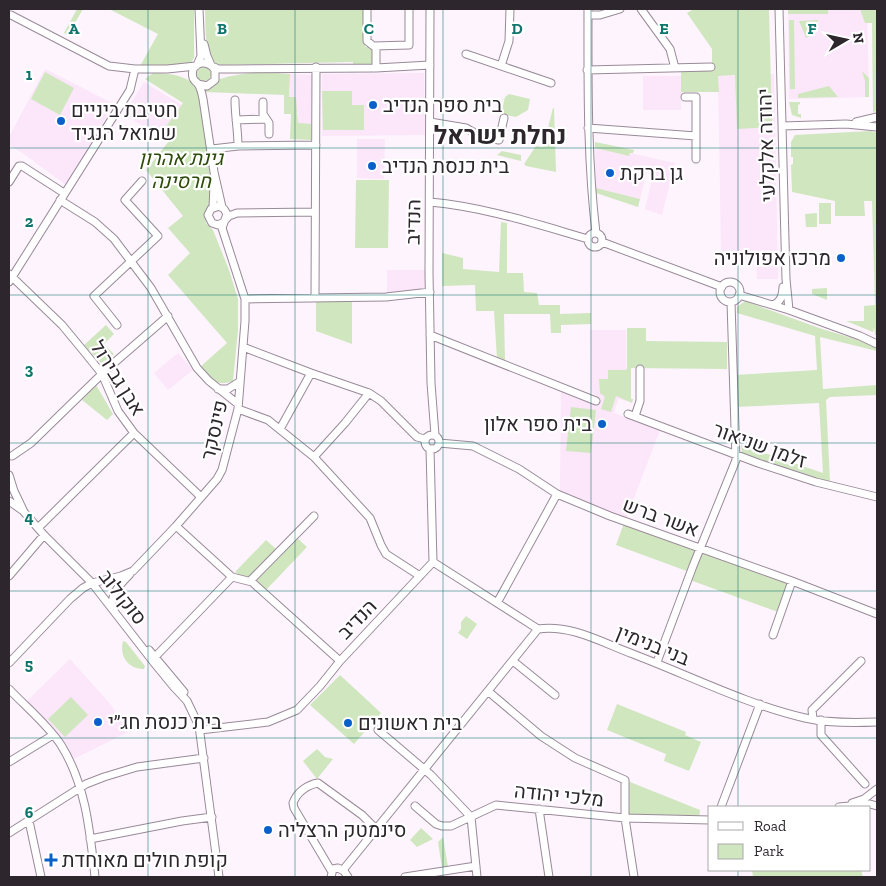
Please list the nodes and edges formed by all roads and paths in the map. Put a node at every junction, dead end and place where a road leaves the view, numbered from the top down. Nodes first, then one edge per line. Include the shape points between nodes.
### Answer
1 (201, 9) edge
2 (367, 9) edge
3 (409, 9) edge
4 (430, 9) edge
5 (510, 9) edge
6 (620, 9) edge
7 (641, 9) edge
8 (779, 9) edge
9 (588, 12) edge
10 (11, 14) edge
11 (374, 46) junction
12 (466, 54) dead end
13 (430, 65) junction
14 (196, 66) junction
15 (212, 66) junction
16 (500, 66) junction
17 (316, 67) junction
18 (711, 67) dead end
19 (265, 68) junction
20 (376, 68) junction
21 (675, 68) junction
22 (135, 69) junction
23 (167, 69) junction
24 (587, 70) junction
25 (196, 82) junction
26 (213, 82) junction
27 (551, 83) dead end
28 (685, 97) dead end
29 (235, 100) dead end
30 (263, 102) dead end
31 (504, 118) dead end
32 (877, 118) edge
33 (265, 119) junction
34 (236, 120) junction
35 (208, 121) junction
36 (430, 122) junction
37 (846, 124) junction
38 (782, 126) junction
39 (877, 127) edge
40 (588, 128) junction
41 (269, 134) dead end
42 (696, 136) junction
43 (316, 145) junction
44 (238, 146) junction
45 (212, 149) junction
46 (696, 159) dead end
47 (214, 172) junction
48 (142, 181) dead end
49 (9, 182) edge
50 (64, 193) junction
51 (60, 200) junction
52 (430, 202) junction
53 (213, 207) junction
54 (222, 207) junction
55 (315, 212) junction
56 (225, 221) junction
57 (212, 223) junction
58 (596, 233) junction
59 (588, 239) junction
60 (602, 242) junction
61 (230, 253) junction
62 (132, 261) junction
63 (10, 278) edge
64 (786, 279) junction
65 (722, 287) junction
66 (430, 292) junction
67 (739, 295) junction
68 (315, 298) junction
69 (245, 299) junction
70 (731, 302) junction
71 (773, 305) junction
72 (789, 310) junction
73 (168, 316) junction
74 (116, 325) dead end
75 (430, 335) junction
76 (860, 336) junction
77 (877, 338) edge
78 (877, 344) edge
79 (243, 347) junction
80 (640, 369) dead end
81 (311, 373) junction
82 (102, 374) junction
83 (239, 382) junction
84 (218, 389) junction
85 (369, 393) junction
86 (596, 401) dead end
87 (238, 406) junction
88 (280, 429) junction
89 (134, 433) junction
90 (435, 435) junction
91 (425, 439) junction
92 (439, 443) junction
93 (430, 449) junction
94 (735, 454) junction
95 (12, 456) dead end
96 (314, 457) junction
97 (9, 475) edge
98 (557, 494) junction
99 (201, 497) junction
100 (877, 497) edge
101 (9, 501) edge
102 (24, 512) junction
103 (314, 516) dead end
104 (176, 526) junction
105 (38, 528) junction
106 (44, 535) junction
107 (700, 548) junction
108 (432, 562) junction
109 (133, 571) junction
110 (9, 576) edge
111 (420, 576) junction
112 (232, 577) junction
113 (792, 581) junction
114 (94, 582) junction
115 (252, 582) junction
116 (497, 604) junction
117 (112, 605) junction
118 (877, 614) edge
119 (538, 629) junction
120 (773, 635) dead end
121 (155, 661) junction
122 (340, 661) junction
123 (513, 661) junction
124 (861, 661) dead end
125 (657, 662) junction
126 (9, 663) edge
127 (9, 689) edge
128 (489, 692) junction
129 (555, 695) dead end
130 (760, 704) junction
131 (812, 719) junction
132 (821, 720) junction
133 (877, 722) edge
134 (201, 730) junction
135 (378, 730) dead end
136 (53, 735) junction
137 (204, 758) junction
138 (9, 762) edge
139 (424, 769) junction
140 (865, 784) dead end
141 (81, 788) junction
142 (877, 790) edge
143 (877, 802) edge
144 (415, 806) dead end
145 (721, 806) edge
146 (848, 806) joint
147 (877, 806) edge
148 (538, 809) junction
149 (212, 817) junction
150 (471, 817) junction
151 (625, 818) junction
152 (708, 820) edge
153 (29, 821) junction
154 (376, 829) junction
155 (9, 833) edge
156 (90, 839) junction
157 (476, 866) junction
158 (343, 870) junction
159 (332, 874) edge
160 (41, 877) edge
161 (95, 877) edge
162 (219, 877) edge
163 (223, 877) edge
164 (348, 877) edge
165 (405, 877) edge
166 (477, 877) edge
167 (549, 877) edge
168 (634, 877) edge

1 - 14 street via 201,56
1 - 15 street via 204,43
2 - 11 street via 367,41
3 - 11 street via 409,45
4 - 13 street, הנדיב
5 - 16 street via 509,41
6 - 9 street via 600,15
7 - 21 street via 670,49
8 - 38 street, יהודה אלקלעי
9 - 24 street
10 - 22 street via 110,66
11 - 20 street
12 - 16 street
13 - 20 street
13 - 36 street, הנדיב
14 - 15 street via 205,62
14 - 23 street
14 - 25 street via 193,72
15 - 19 street via 222,69
15 - 26 street via 216,73
16 - 27 street
17 - 19 street
17 - 20 street
17 - 43 street
18 - 21 street
19 - 26 street via 223,75
21 - 24 street
22 - 23 street
22 - 50 street via 130,90
23 - 25 street via 186,74
24 - 40 street
25 - 26 street via 204,86
25 - 35 street
26 - 35 street via 208,96
28 - 42 street via 696,97
29 - 34 street
30 - 33 street
31 - 36 street via 499,140 480,136 466,128
32 - 37 street
33 - 34 street
33 - 41 street via 269,124
34 - 44 street
35 - 45 street
36 - 52 street, הנדיב
37 - 38 street
37 - 39 street
38 - 64 street, יהודה אלקלעי
40 - 42 street
40 - 58 street
42 - 46 street
43 - 44 street
43 - 55 street
44 - 45 street
45 - 47 street
47 - 53 street
47 - 54 street
48 - 62 street via 125,200 158,236
49 - 50 street via 22,166
50 - 51 street
51 - 62 street via 95,222
51 - 63 street
52 - 59 street via 506,214
52 - 66 street, הנדיב
53 - 54 street
53 - 57 street via 208,215
54 - 56 street via 226,211
55 - 56 street via 237,213
55 - 68 street
56 - 57 street via 218,225
56 - 61 street, פינסקר via 223,233
57 - 61 street, פינסקר
58 - 59 street
58 - 60 street
59 - 60 street via 593,246
60 - 65 street
61 - 69 street, פינסקר
62 - 73 street
62 - 74 street via 94,296
63 - 82 street, אבן גבירול via 62,325
64 - 71 street, יהודה אלקלעי via 781,299
64 - 72 street, יהודה אלקלעי
65 - 67 street via 733,283 738,287
65 - 70 street via 722,296
66 - 68 street via 386,297
66 - 75 street, הנדיב
67 - 70 street
67 - 71 street
68 - 69 street
69 - 79 street, פינסקר
70 - 94 street
71 - 72 street
72 - 76 street
73 - 82 street
73 - 84 street via 197,368
75 - 86 street
75 - 90 street, הנדיב
76 - 77 street
76 - 78 street
79 - 81 street
79 - 83 street, פינסקר
80 - 94 street, זלמן שניאור via 640,400 632,415
81 - 85 street
81 - 88 street
82 - 89 street, אבן גבירול via 118,411
82 - 95 street via 31,443
83 - 84 street via 228,389
83 - 87 street, פינסקר
84 - 87 street
85 - 91 street via 417,436
85 - 96 street
87 - 88 street
87 - 99 street, פינסקר via 222,470
88 - 96 street
89 - 99 street, אבן גבירול
89 - 105 street
90 - 91 street
90 - 92 street
91 - 93 street
92 - 93 street
92 - 98 street, אשר ברש via 473,446 519,469
93 - 108 street
94 - 100 street, זלמן שניאור via 816,482
94 - 107 street via 736,460
96 - 111 street via 370,518 386,554
97 - 102 street
98 - 107 street, אשר ברש
98 - 116 street
99 - 104 street, פינסקר
101 - 102 street
102 - 105 street, סוקולוב
103 - 115 street
104 - 109 street, פינסקר
104 - 112 street
105 - 106 street, סוקולוב
106 - 110 street
106 - 114 street, סוקולוב
107 - 113 street, אשר ברש
107 - 125 street
108 - 111 street, הנדיב
108 - 116 street
109 - 114 street, פינסקר
109 - 117 street via 115,590
111 - 122 street, הנדיב
112 - 115 street
112 - 121 street
113 - 118 street, אשר ברש
113 - 120 street
114 - 117 street, סוקולוב
114 - 121 street, סוקולוב
114 - 126 street via 70,600
115 - 122 street
116 - 119 street
117 - 121 street, סוקולוב
119 - 123 street
119 - 125 street, בני בנימין via 568,630
121 - 134 street, סוקולוב via 187,694
122 - 134 street, הנדיב via 297,710 268,722
123 - 128 street
123 - 129 street
124 - 131 street via 812,710
125 - 130 street, בני בנימין
127 - 136 street
128 - 139 street
128 - 151 street via 541,736 575,758 625,780
130 - 131 street, בני בנימין
130 - 145 street
131 - 132 street, בני בנימין
132 - 133 street, בני בנימין
132 - 140 street via 821,735
134 - 137 street, סוקולוב
134 - 163 street, סוקולוב
135 - 139 street
136 - 138 street
136 - 141 street
137 - 141 street via 137,767
137 - 149 street, סוקולוב
139 - 150 street
139 - 154 street
141 - 153 street
141 - 156 street
142 - 143 street
142 - 146 street
144 - 150 street, מלכי יהודה via 442,826 451,826
146 - 147 street
148 - 150 street, מלכי יהודה via 496,805
148 - 151 street, מלכי יהודה
148 - 167 street
149 - 156 street
149 - 162 street, סוקולוב
150 - 157 street
151 - 152 street, מלכי יהודה
151 - 168 street
153 - 155 street
153 - 160 street
154 - 158 street
154 - 159 street via 318,782 295,797 294,808
156 - 161 street
157 - 165 street
157 - 166 street
158 - 159 street via 335,868
158 - 164 street

